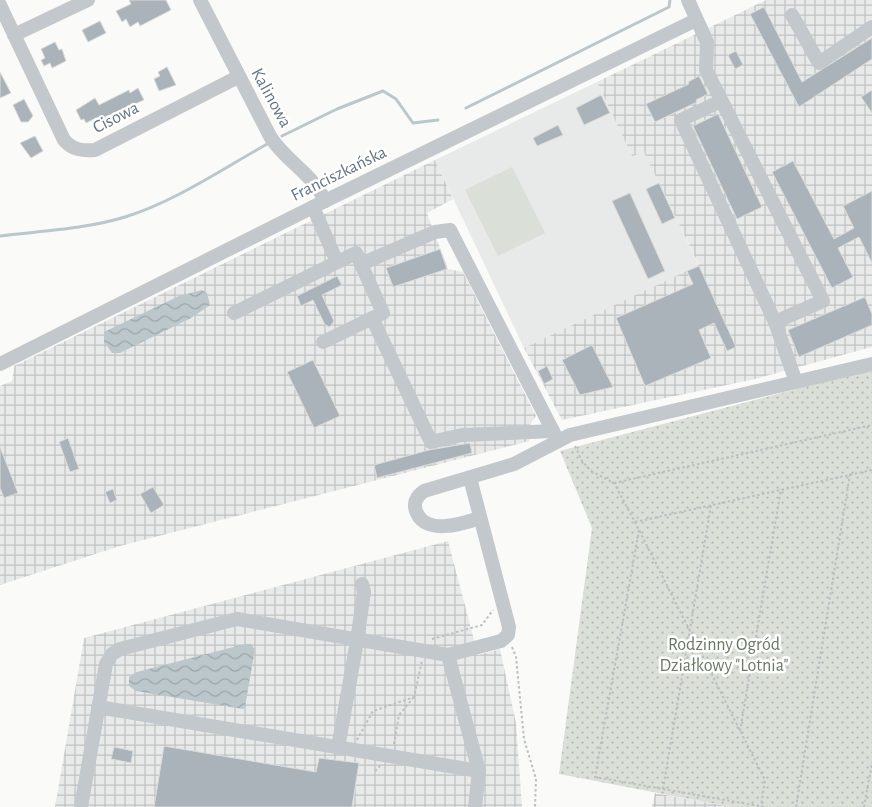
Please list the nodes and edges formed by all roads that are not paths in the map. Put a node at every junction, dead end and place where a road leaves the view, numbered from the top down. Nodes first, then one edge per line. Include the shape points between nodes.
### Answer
1 (88, 0) edge
2 (200, 0) edge
3 (693, 2) edge
4 (0, 5) edge
5 (792, 15) dead end
6 (696, 20) junction
7 (872, 28) edge
8 (14, 35) junction
9 (238, 77) junction
10 (721, 101) junction
11 (319, 204) junction
12 (337, 262) junction
13 (361, 264) junction
14 (234, 313) dead end
15 (372, 318) junction
16 (775, 322) junction
17 (323, 342) dead end
18 (0, 364) edge
19 (872, 364) edge
20 (796, 382) junction
21 (555, 436) junction
22 (470, 478) junction
23 (480, 518) junction
24 (362, 584) dead end
25 (356, 640) junction
26 (448, 655) junction
27 (98, 707) junction
28 (344, 749) junction
29 (479, 771) junction
30 (81, 807) edge
31 (475, 807) edge

1 - 8 street
2 - 9 street, Kalinowa
3 - 6 street
4 - 8 street, Cisowa
5 - 7 street via 819,62
6 - 10 street via 707,42 706,70
6 - 11 street, Franciszkańska
8 - 9 street, Cisowa via 64,140 71,147 83,150 96,150
9 - 11 street, Kalinowa via 273,141 320,188
10 - 16 street via 681,120
10 - 16 street via 823,300
11 - 12 street, Kalinowa
11 - 18 street, Franciszkańska
12 - 13 street via 356,253
12 - 14 street
13 - 15 street via 382,313
13 - 21 street via 434,232 450,230
15 - 17 street
15 - 21 street via 430,442 462,434
16 - 20 street
19 - 20 street
20 - 21 street
21 - 22 street via 514,464
22 - 23 street
22 - 23 street via 424,491 417,496 417,512 423,521 445,526
23 - 26 street via 509,627 508,635 501,641
24 - 25 street via 364,592
25 - 26 street
25 - 27 street via 237,619 130,646 112,654 106,664
25 - 28 street
26 - 29 street
27 - 28 street
27 - 30 street
28 - 29 street
29 - 31 street

